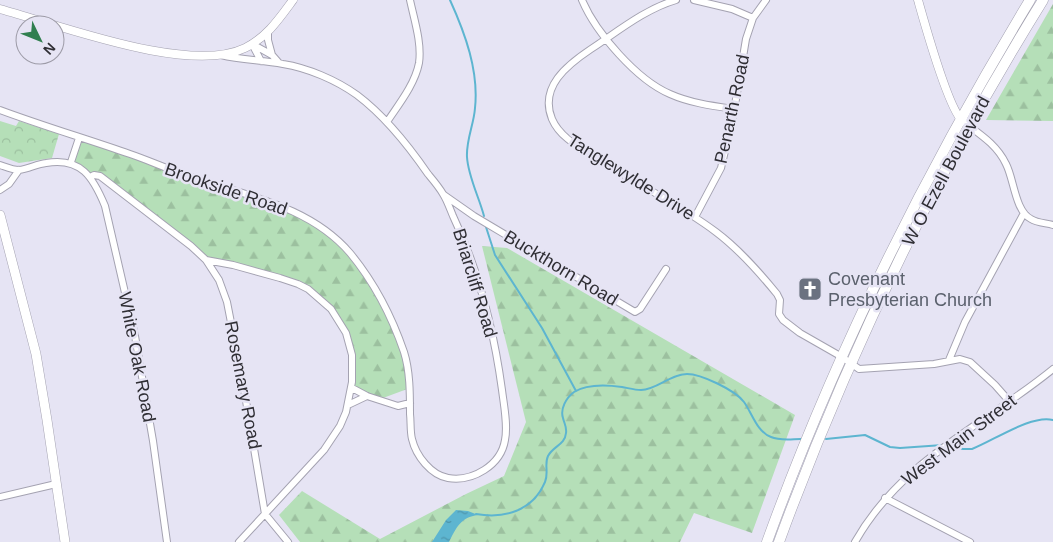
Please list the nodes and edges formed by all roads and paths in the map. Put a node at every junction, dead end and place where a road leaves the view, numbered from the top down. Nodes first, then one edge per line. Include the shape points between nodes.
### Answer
1 (293, 0) edge
2 (410, 0) edge
3 (582, 0) edge
4 (676, 0) edge
5 (694, 0) edge
6 (766, 0) edge
7 (918, 0) edge
8 (1030, 0) edge
9 (1043, 0) edge
10 (0, 9) edge
11 (753, 18) junction
12 (1013, 28) junction
13 (268, 32) junction
14 (1024, 32) junction
15 (606, 39) junction
16 (252, 44) junction
17 (272, 54) junction
18 (221, 55) junction
19 (261, 61) junction
20 (279, 63) junction
21 (734, 109) junction
22 (0, 110) edge
23 (959, 119) junction
24 (387, 122) junction
25 (969, 126) junction
26 (79, 138) junction
27 (71, 162) junction
28 (0, 165) edge
29 (19, 170) junction
30 (90, 177) junction
31 (0, 190) edge
32 (443, 194) junction
33 (1024, 213) junction
34 (0, 215) edge
35 (696, 218) junction
36 (1053, 225) edge
37 (4, 246) edge
38 (206, 260) junction
39 (666, 269) dead end
40 (846, 360) junction
41 (949, 360) junction
42 (1053, 369) edge
43 (352, 388) junction
44 (367, 396) junction
45 (1010, 402) junction
46 (410, 403) junction
47 (348, 405) junction
48 (398, 406) junction
49 (411, 421) junction
50 (56, 484) junction
51 (0, 497) edge
52 (885, 498) junction
53 (265, 514) junction
54 (65, 542) edge
55 (167, 542) edge
56 (238, 542) edge
57 (288, 542) edge
58 (767, 542) edge
59 (779, 542) edge
60 (855, 542) edge
61 (970, 542) edge

1 - 13 street
2 - 24 street via 419,62 409,87
3 - 15 street via 591,20
4 - 15 street, Tanglewylde Drive via 654,8
5 - 11 street via 726,7
6 - 11 street, Penarth Road
7 - 23 street
8 - 12 main road, W O Ezell Boulevard
9 - 14 main road, W O Ezell Boulevard
10 - 18 street, Briarcliff Road via 130,46 181,54
11 - 21 street, Penarth Road via 746,39
12 - 14 main road
12 - 23 main road, W O Ezell Boulevard
13 - 16 street
13 - 17 street
14 - 25 main road, W O Ezell Boulevard
15 - 21 street via 633,68 661,89 684,99
15 - 35 street, Tanglewylde Drive via 557,77 549,99 553,121 572,142
16 - 17 street
16 - 18 street
16 - 19 street
17 - 20 street
18 - 19 street, Briarcliff Road
19 - 20 street, Briarcliff Road
20 - 24 street, Briarcliff Road via 334,81 354,93
21 - 35 street, Penarth Road via 721,168
22 - 26 street, Brookside Road
23 - 25 street
23 - 40 main road, W O Ezell Boulevard via 889,254
24 - 32 street, Briarcliff Road
25 - 33 street via 992,143 1002,156
25 - 40 main road, W O Ezell Boulevard
26 - 27 street
26 - 46 street, Brookside Road via 263,198 328,233 350,253 386,309 405,356
27 - 29 street via 46,162
27 - 30 street
28 - 29 street
29 - 31 street
30 - 38 street, Rosemary Road via 100,176
30 - 55 street, White Oak Road via 105,206 134,336
32 - 39 street, Buckthorn Road via 474,216 635,312
32 - 49 street, Briarcliff Road via 467,248 483,299 500,374 506,439 500,454 486,469 474,475 447,478 434,472 419,455 412,439
33 - 36 street via 1033,220
33 - 41 street via 965,322
34 - 37 main road
35 - 40 street, Tanglewylde Drive via 728,241 765,280 779,297 779,314 783,320
37 - 50 main road via 36,354
38 - 43 street via 298,284 324,302 349,341
38 - 53 street, Rosemary Road via 219,280 227,302
40 - 41 street, Tanglewylde Drive via 860,369
40 - 58 main road, W O Ezell Boulevard via 796,464
40 - 59 main road, W O Ezell Boulevard
41 - 45 street via 970,362
42 - 45 street, West Main Street
43 - 44 street
43 - 47 street
44 - 47 street
44 - 48 street
45 - 52 street, West Main Street via 942,448
46 - 48 street
46 - 49 street, Brookside Road
47 - 53 street via 333,438
48 - 49 street
50 - 51 street
50 - 54 main road
52 - 60 street, West Main Street
52 - 61 street
53 - 56 street
53 - 57 street

